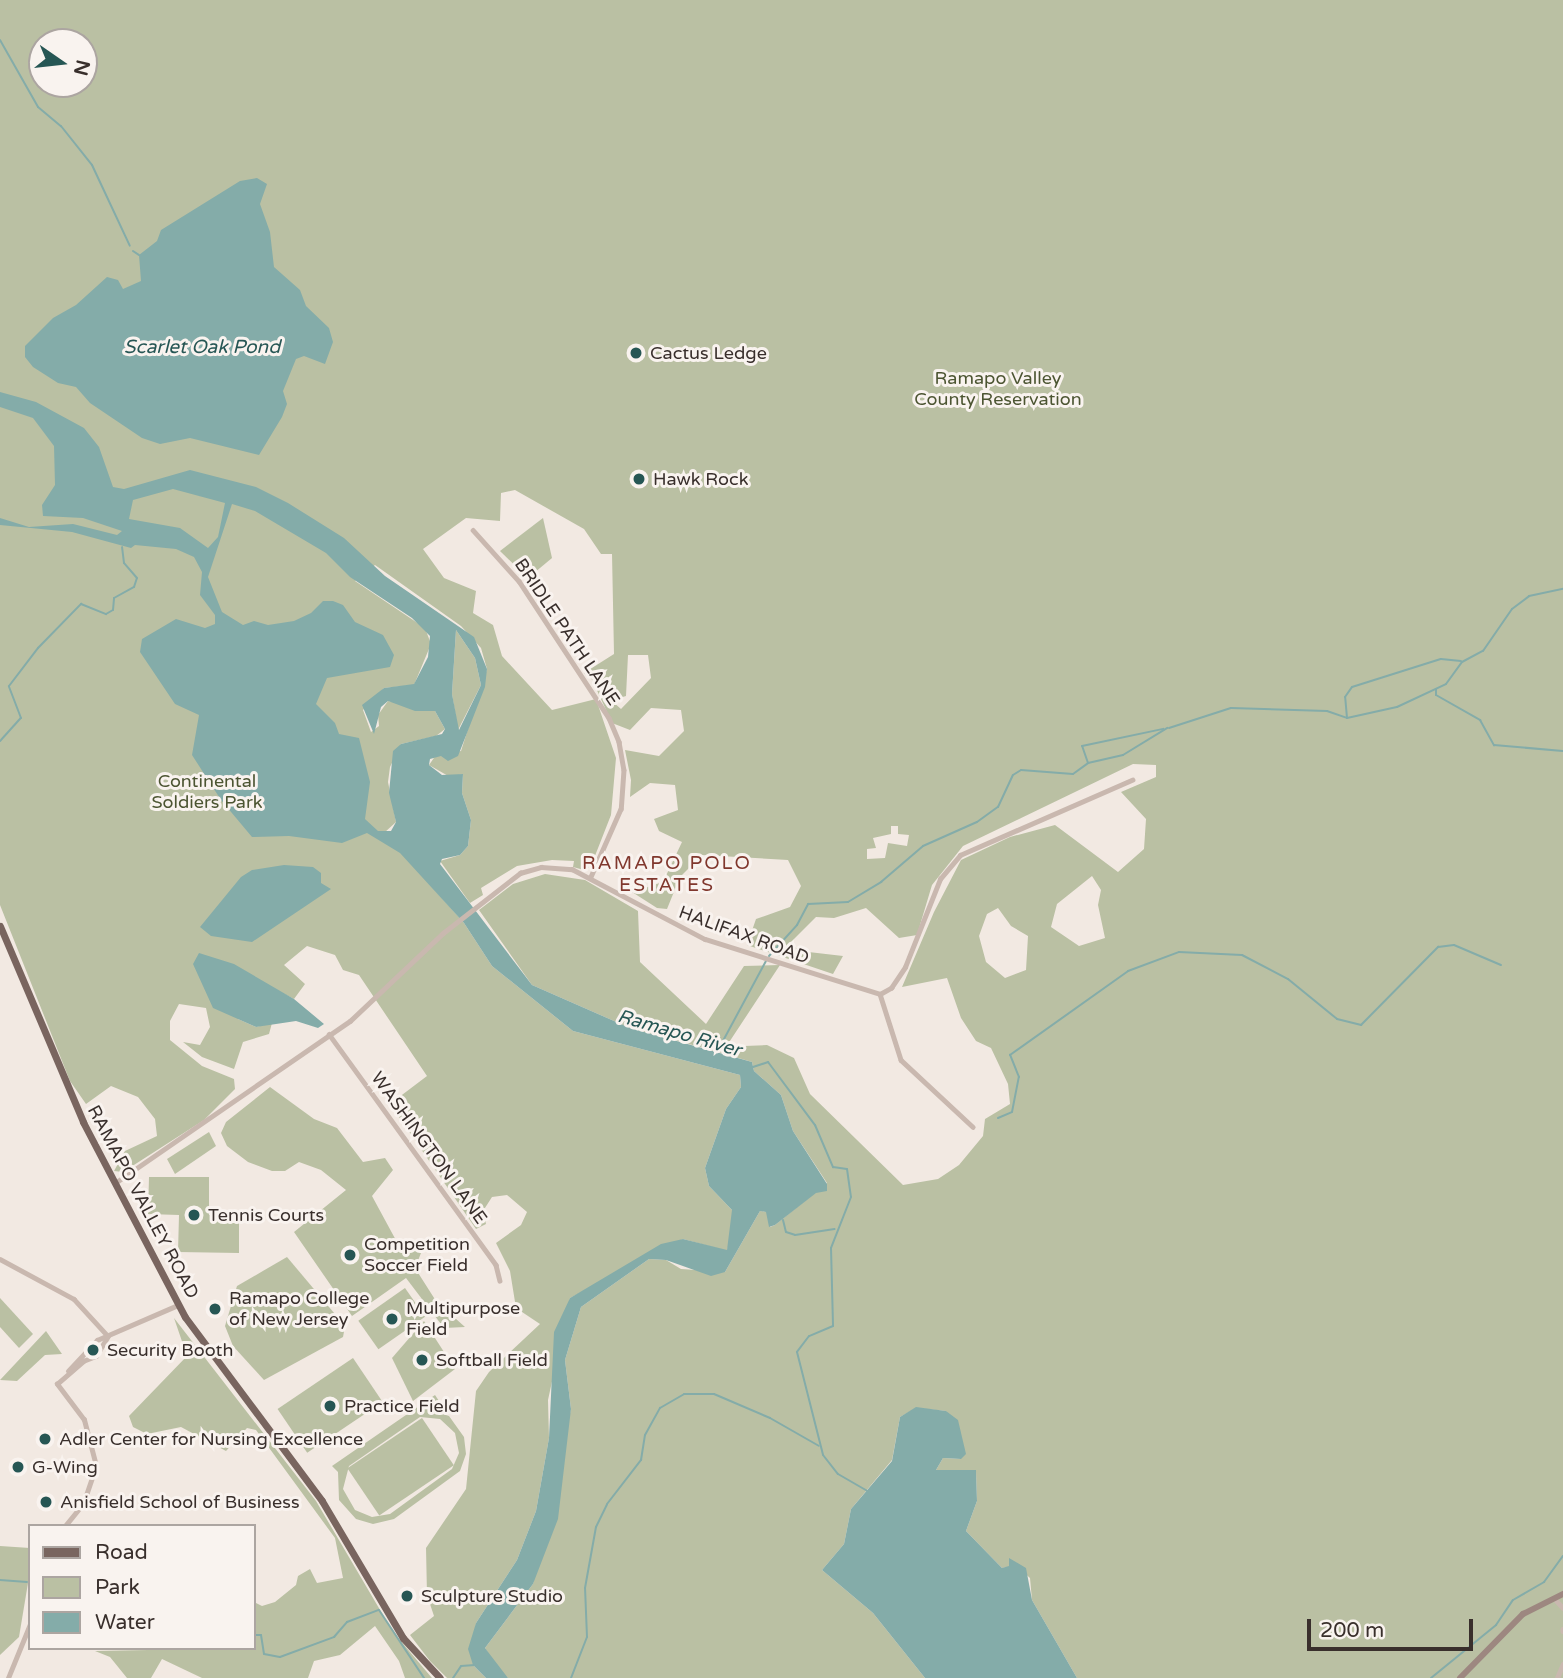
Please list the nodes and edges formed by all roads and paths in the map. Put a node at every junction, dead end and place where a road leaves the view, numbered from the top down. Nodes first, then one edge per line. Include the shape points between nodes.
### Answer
1 (473, 530) dead end
2 (1132, 780) dead end
3 (591, 877) junction
4 (0, 926) edge
5 (2, 933) edge
6 (880, 994) junction
7 (329, 1034) junction
8 (973, 1127) dead end
9 (114, 1184) junction
10 (0, 1259) edge
11 (500, 1281) dead end
12 (179, 1305) junction
13 (108, 1336) junction
14 (66, 1373) junction
15 (67, 1524) edge
16 (1563, 1594) edge
17 (1553, 1597) junction
18 (1563, 1608) edge
19 (28, 1629) edge
20 (1563, 1664) edge
21 (8, 1678) edge
22 (440, 1678) edge
23 (1460, 1678) edge
24 (1557, 1678) edge

1 - 3 street, BRIDLE PATH LANE via 519,581 609,718 619,742 624,769 621,809
2 - 6 street via 960,855 940,880 895,984
3 - 6 street, HALIFAX ROAD via 683,930
3 - 7 street, HALIFAX ROAD via 563,867 530,869 510,878 458,920 396,982
4 - 5 main road, RAMAPO VALLEY ROAD
5 - 9 main road, RAMAPO VALLEY ROAD
6 - 8 street via 901,1060
7 - 9 street, HALIFAX ROAD
7 - 11 street, WASHINGTON LANE via 496,1265
9 - 12 main road, RAMAPO VALLEY ROAD
10 - 13 street via 36,1274 74,1299
12 - 13 street
12 - 22 main road, RAMAPO VALLEY ROAD via 322,1501 403,1637
13 - 14 street via 97,1340
13 - 14 street via 96,1356
14 - 15 street via 57,1389 84,1420 96,1466 83,1504
16 - 17 street
17 - 18 street
17 - 23 street via 1515,1621
19 - 21 street
20 - 24 street

